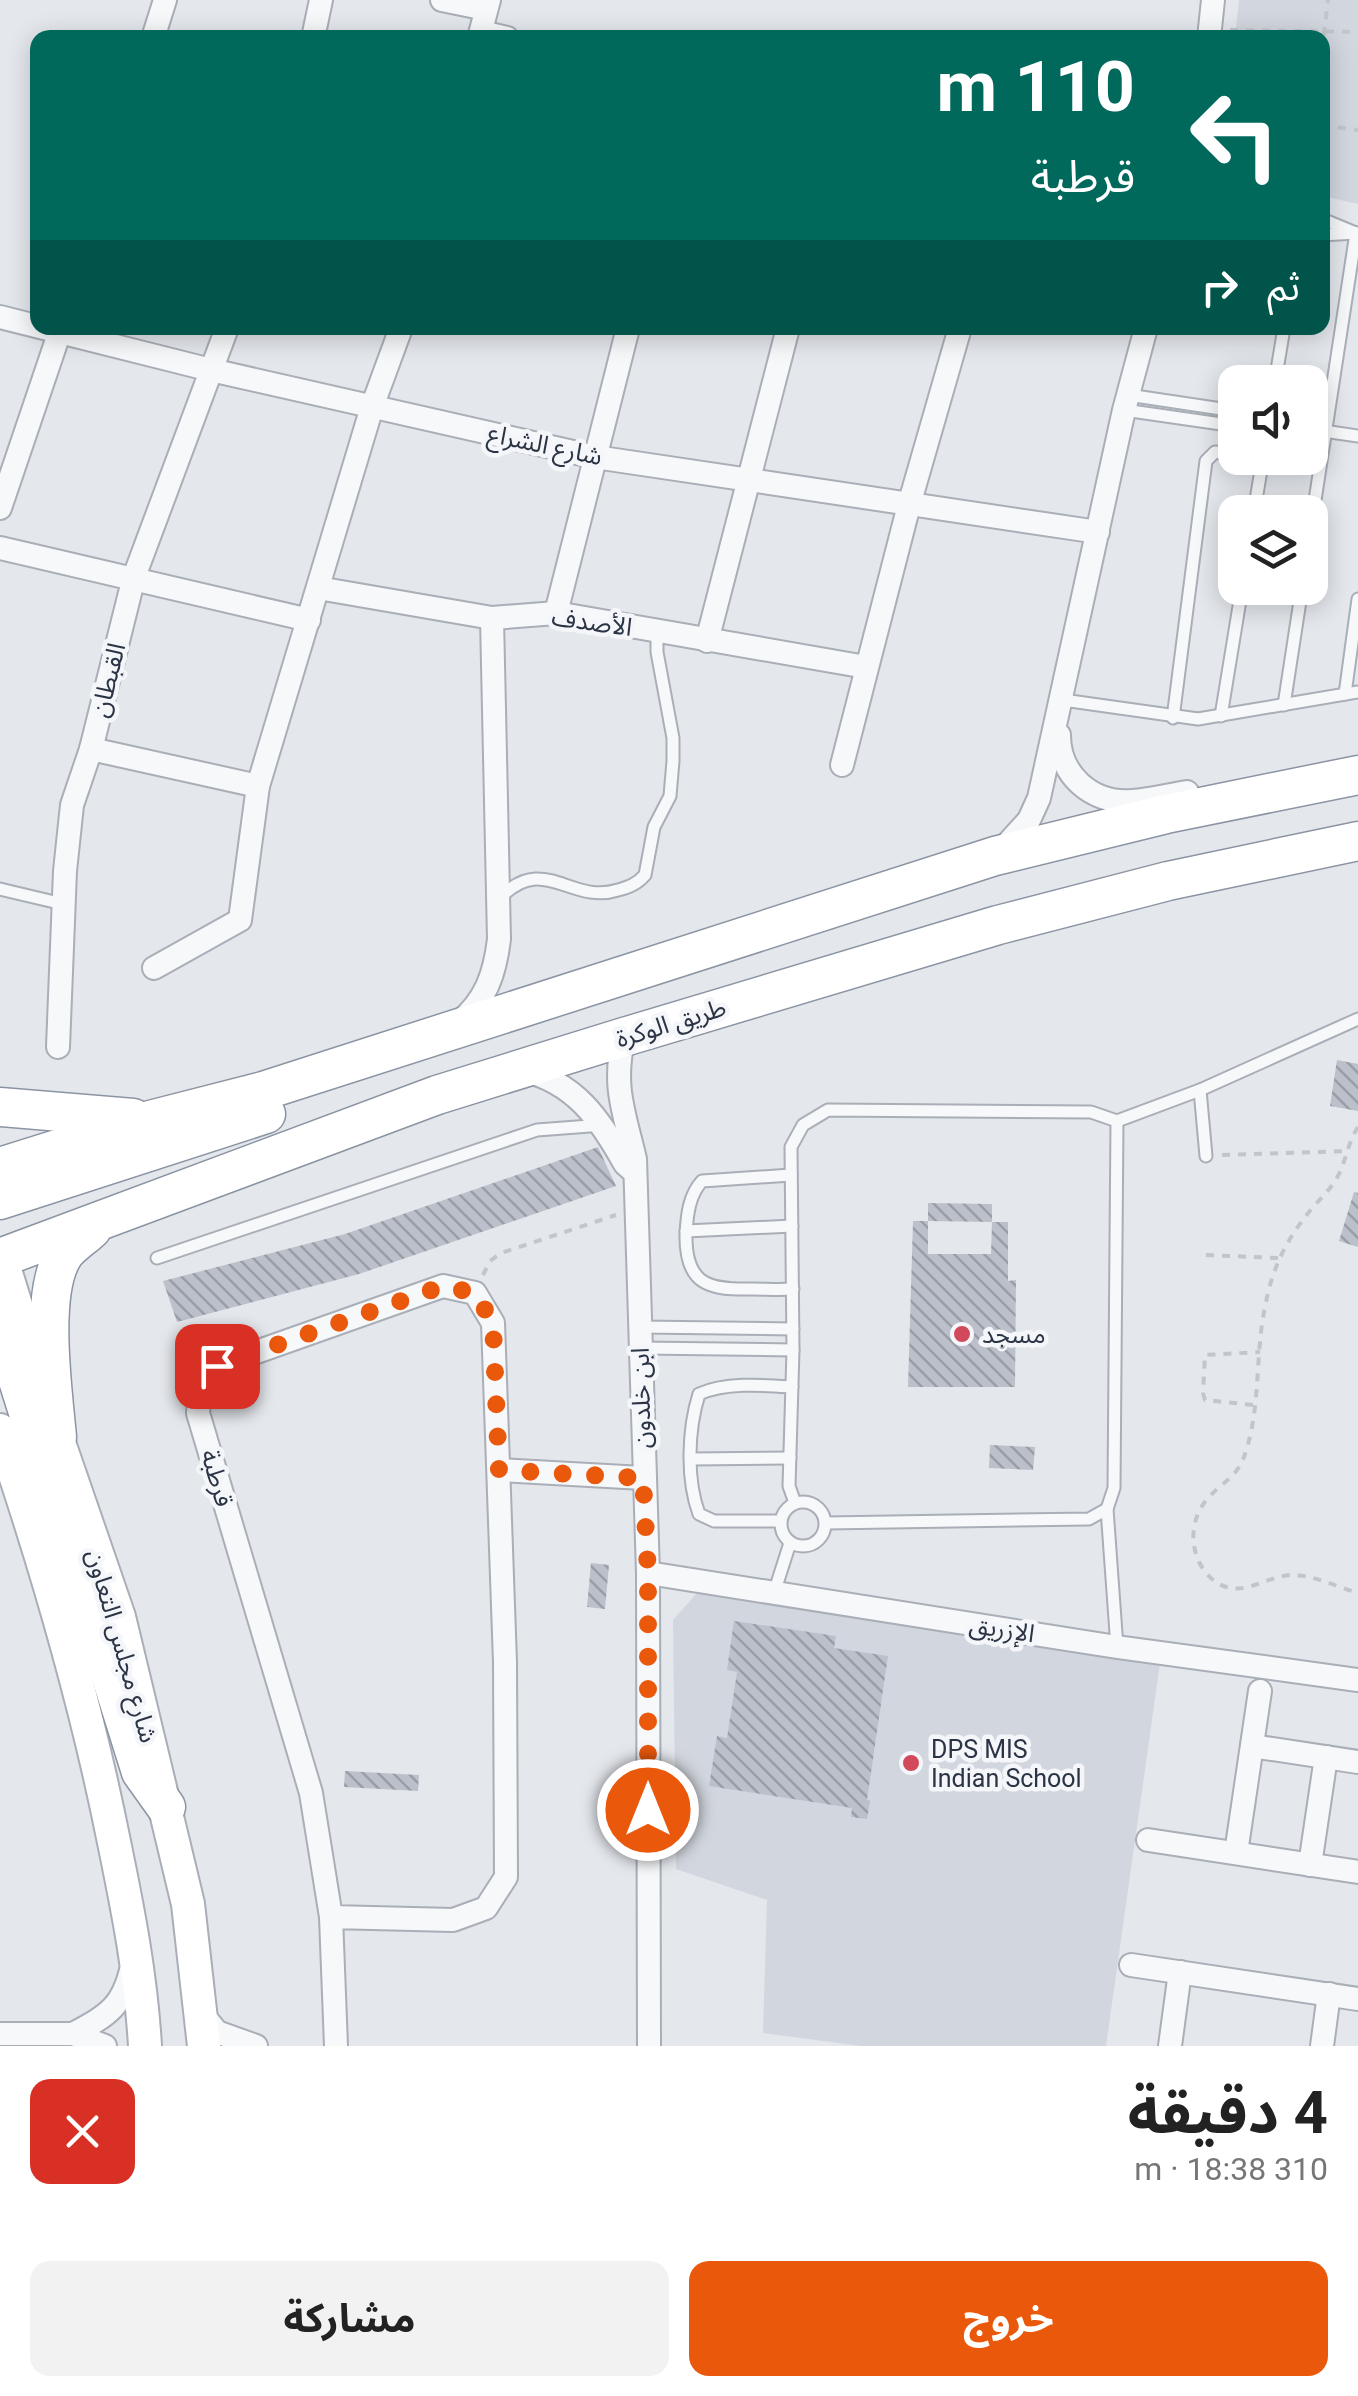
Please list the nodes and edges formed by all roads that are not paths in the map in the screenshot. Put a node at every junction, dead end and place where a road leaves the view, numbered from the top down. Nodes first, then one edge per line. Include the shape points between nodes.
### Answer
1 (165, 0) edge
2 (321, 0) edge
3 (442, 0) edge
4 (1213, 0) edge
5 (484, 20) edge
6 (156, 30) edge
7 (315, 30) edge
8 (1210, 30) edge
9 (1330, 222) edge
10 (1330, 234) edge
11 (1357, 234) edge
12 (0, 317) edge
13 (30, 324) edge
14 (59, 335) edge
15 (75, 335) edge
16 (224, 335) edge
17 (398, 335) edge
18 (626, 335) edge
19 (786, 335) edge
20 (958, 335) edge
21 (1144, 335) edge
22 (1283, 335) edge
23 (1278, 365) edge
24 (210, 370) junction
25 (1126, 402) junction
26 (372, 406) junction
27 (1218, 410) edge
28 (1328, 418) edge
29 (1218, 422) edge
30 (1328, 431) edge
31 (1358, 436) edge
32 (1218, 452) edge
33 (595, 457) junction
34 (748, 482) junction
35 (909, 504) junction
36 (0, 508) edge
37 (1098, 532) junction
38 (0, 548) edge
39 (134, 577) junction
40 (318, 588) junction
41 (1358, 599) edge
42 (1239, 605) edge
43 (1299, 605) edge
44 (556, 613) junction
45 (492, 618) junction
46 (308, 620) junction
47 (657, 632) junction
48 (707, 641) junction
49 (866, 668) junction
50 (1352, 693) edge
51 (1284, 705) junction
52 (1061, 708) junction
53 (1222, 716) junction
54 (1173, 718) junction
55 (91, 749) junction
56 (842, 765) dead end
57 (1348, 777) edge
58 (258, 786) junction
59 (1358, 816) edge
60 (1358, 841) edge
61 (995, 856) junction
62 (930, 877) junction
63 (0, 889) edge
64 (498, 900) junction
65 (63, 904) junction
66 (998, 925) junction
67 (154, 968) dead end
68 (1358, 1019) edge
69 (448, 1032) junction
70 (624, 1037) junction
71 (58, 1046) dead end
72 (518, 1070) junction
73 (1200, 1090) junction
74 (0, 1108) edge
75 (150, 1120) junction
76 (1117, 1120) junction
77 (602, 1126) junction
78 (1206, 1156) road end
79 (0, 1168) edge
80 (633, 1171) junction
81 (791, 1176) junction
82 (0, 1200) edge
83 (98, 1224) junction
84 (792, 1226) junction
85 (686, 1231) junction
86 (0, 1257) edge
87 (157, 1258) dead end
88 (793, 1289) junction
89 (0, 1323) edge
90 (793, 1329) junction
91 (640, 1338) junction
92 (793, 1350) junction
93 (792, 1387) junction
94 (0, 1430) edge
95 (57, 1436) junction
96 (790, 1458) junction
97 (692, 1459) junction
98 (6, 1461) edge
99 (499, 1470) junction
100 (643, 1478) junction
101 (795, 1502) junction
102 (1108, 1509) junction
103 (780, 1521) junction
104 (826, 1524) junction
105 (790, 1543) junction
106 (648, 1573) junction
107 (774, 1593) junction
108 (1118, 1647) junction
109 (1358, 1680) edge
110 (1260, 1691) dead end
111 (1252, 1746) junction
112 (1326, 1757) junction
113 (1358, 1762) edge
114 (166, 1807) junction
115 (1148, 1840) dead end
116 (1236, 1854) junction
117 (1310, 1865) junction
118 (1358, 1872) edge
119 (331, 1918) junction
120 (136, 1947) junction
121 (1130, 1965) dead end
122 (1180, 1972) junction
123 (1329, 1994) junction
124 (1358, 1998) edge
125 (204, 2030) edge
126 (0, 2034) edge
127 (72, 2034) junction
128 (105, 2046) edge
129 (145, 2046) edge
130 (256, 2046) edge
131 (336, 2046) edge
132 (649, 2046) edge
133 (1170, 2046) edge
134 (1322, 2046) edge

1 - 6 street
2 - 7 street
3 - 5 street
4 - 8 street
9 - 11 lane
10 - 11 lane
11 - 28 lane
12 - 13 street, شارع الشراع
14 - 36 street
15 - 24 street, شارع الشراع
16 - 24 street, القبطان
17 - 26 street
18 - 33 street
19 - 34 street
20 - 35 street
21 - 25 street
22 - 23 lane
24 - 26 street, شارع الشراع
24 - 39 street, القبطان
25 - 27 lane
25 - 29 lane
25 - 37 street
26 - 33 street, شارع الشراع
26 - 40 street
30 - 31 lane
32 - 54 lane via 1206,461
33 - 34 street, شارع الشراع
33 - 44 street
34 - 35 street, شارع الشراع
34 - 48 street
35 - 37 street, شارع الشراع
35 - 49 street
37 - 52 street
38 - 39 street
39 - 46 street
39 - 55 street, القبطان
40 - 45 street, الأصدف
40 - 46 street
41 - 50 lane
42 - 53 lane
43 - 51 lane
44 - 45 street, الأصدف
44 - 47 street, الأصدف
45 - 64 street
46 - 58 street
47 - 48 street, الأصدف
47 - 64 lane via 674,738 670,796 654,826 645,875 601,895 555,879 529,878
48 - 49 street, الأصدف
49 - 56 street
50 - 51 lane
51 - 53 lane
52 - 54 lane
52 - 57 street via 1066,768 1085,789 1111,800 1132,802 1286,774
52 - 61 street via 1039,798 1029,820
53 - 54 lane
55 - 58 street
55 - 65 street, القبطان via 72,804
57 - 61 highway
58 - 67 street via 240,920
59 - 66 highway via 1101,876
60 - 66 highway, طريق الوكرة
61 - 62 highway
62 - 69 highway
62 - 82 highway via 856,923
63 - 65 lane
64 - 69 street via 496,966 486,992
65 - 71 street, القبطان
66 - 70 highway, طريق الوكرة
68 - 73 lane
69 - 75 highway
70 - 72 highway, طريق الوكرة
70 - 80 street, ابن خلدون via 618,1094
72 - 77 street via 575,1094
72 - 83 highway, طريق الوكرة
73 - 76 lane
73 - 78 lane
74 - 75 highway
75 - 79 highway
76 - 81 lane via 1091,1112 828,1110 802,1125 790,1147
76 - 102 lane via 1114,1488
77 - 80 street
77 - 87 lane via 537,1130
80 - 91 street, ابن خلدون
81 - 84 lane
81 - 85 lane via 702,1181
83 - 86 highway, طريق الوكرة
83 - 95 highway via 64,1255 54,1284 50,1361
84 - 85 lane
84 - 88 lane
85 - 88 lane via 693,1272 704,1283 726,1290
86 - 95 main road, شارع مجلس التعاون
88 - 90 lane
89 - 114 highway via 142,1772
90 - 91 lane
90 - 92 lane
91 - 92 lane
91 - 100 street, ابن خلدون
92 - 93 lane
93 - 96 lane
93 - 97 lane via 752,1384 699,1394
94 - 98 main road, شارع مجلس التعاون
95 - 114 main road, شارع مجلس التعاون via 119,1617
96 - 97 lane
96 - 101 lane
97 - 103 lane via 700,1514 714,1521
98 - 120 main road, شارع مجلس التعاون via 65,1634
99 - 100 street
99 - 119 street via 506,1876 486,1908 452,1920
99 - 119 street, قرطبة via 493,1323 475,1293 443,1286 217,1366 200,1388 198,1413 311,1793
100 - 106 street, ابن خلدون
101 - 103 lane
101 - 104 lane via 821,1510
102 - 104 lane via 1088,1519
102 - 108 lane
103 - 105 lane
104 - 105 lane via 814,1544
105 - 107 lane
106 - 107 street, الإزريق
106 - 132 street, ابن خلدون
107 - 108 street, الإزريق
108 - 109 street, الإزريق
110 - 111 street
111 - 112 street
111 - 116 street
112 - 113 street
112 - 117 street
114 - 125 main road, شارع مجلس التعاون via 188,1904
115 - 116 street
116 - 117 street
117 - 118 street
119 - 131 street, قرطبة
120 - 127 street via 121,2002
120 - 129 main road, شارع مجلس التعاون
121 - 122 street
122 - 123 street
122 - 133 street
123 - 124 street
123 - 134 street
125 - 130 street
126 - 127 street
127 - 128 street

